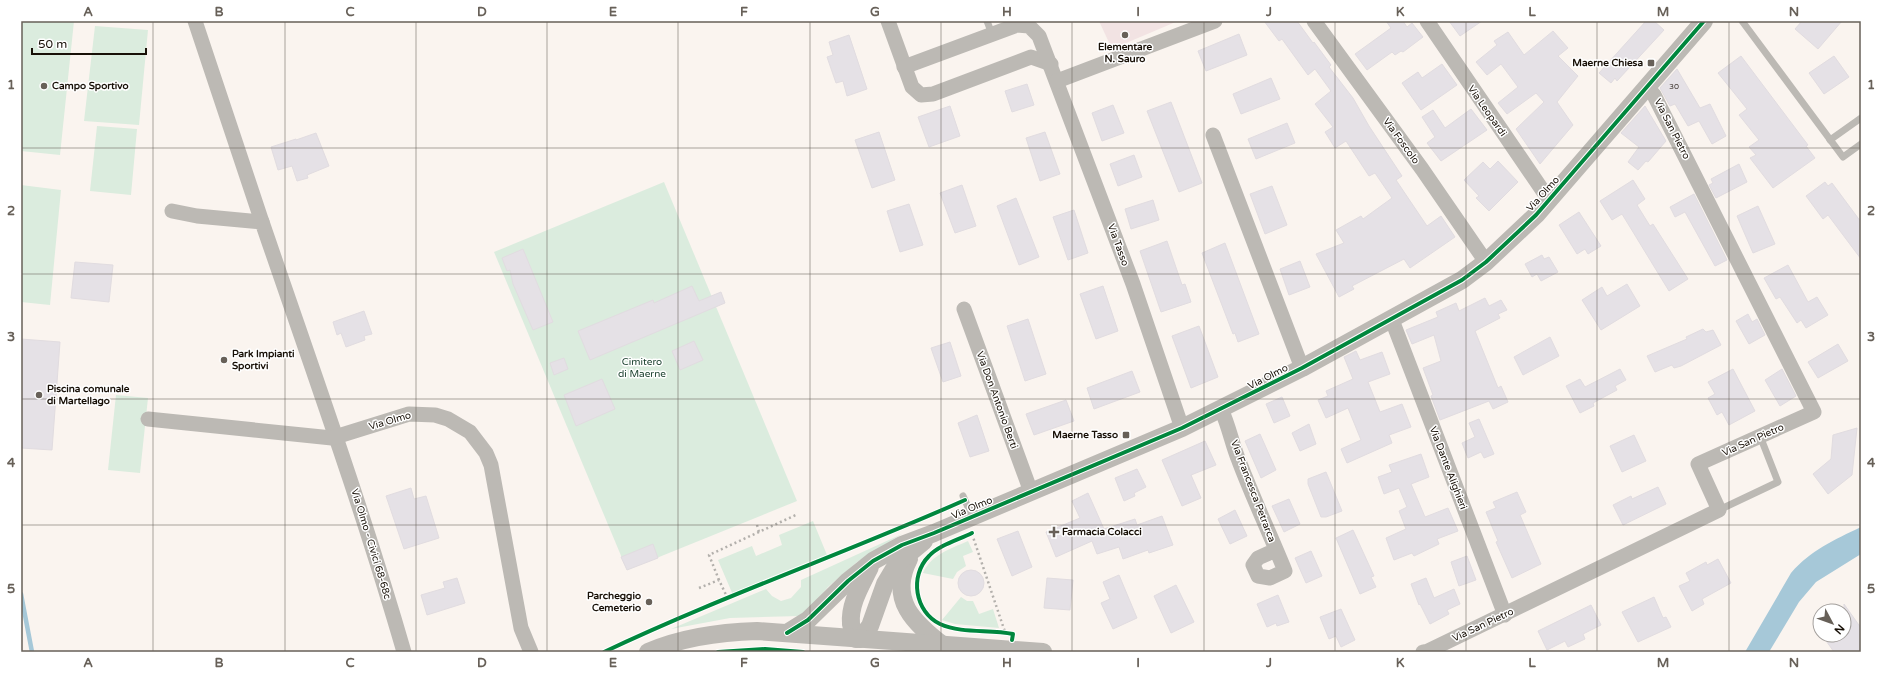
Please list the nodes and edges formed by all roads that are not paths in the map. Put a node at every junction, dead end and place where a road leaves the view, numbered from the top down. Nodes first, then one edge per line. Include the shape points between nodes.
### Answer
1 (195, 21) edge
2 (888, 21) edge
3 (1215, 21) edge
4 (1314, 21) edge
5 (1427, 21) edge
6 (1704, 21) edge
7 (1742, 21) edge
8 (989, 28) edge
9 (1051, 64) junction
10 (904, 66) junction
11 (1057, 81) junction
12 (1647, 87) junction
13 (1861, 118) edge
14 (1213, 135) dead end
15 (1830, 140) junction
16 (1861, 144) edge
17 (1551, 198) junction
18 (172, 210) dead end
19 (262, 222) junction
20 (1486, 262) junction
21 (964, 309) dead end
22 (1392, 320) junction
23 (1302, 368) junction
24 (1221, 409) junction
25 (148, 419) dead end
26 (1182, 428) junction
27 (1760, 436) junction
28 (337, 437) junction
29 (1031, 492) junction
30 (963, 496) dead end
31 (1719, 510) junction
32 (972, 525) junction
33 (934, 533) junction
34 (914, 549) junction
35 (1276, 550) dead end
36 (873, 561) junction
37 (1505, 615) junction
38 (787, 632) junction
39 (858, 639) junction
40 (944, 646) junction
41 (404, 652) edge
42 (531, 652) edge
43 (648, 652) edge
44 (1043, 652) edge
45 (1426, 652) edge

1 - 19 street, Via Olmo - Civici 68-68c
2 - 10 street
3 - 11 street
4 - 20 street, Via Foscolo
5 - 17 street, Via Leopardi
6 - 12 street, Via Olmo
7 - 15 lane
8 - 9 street, Via Tasso via 1029,26 1039,36
8 - 10 street, Via Tasso
9 - 10 street via 1031,56 933,94 921,95 912,87
9 - 11 street, Via Tasso
11 - 26 street, Via Tasso via 1133,284
12 - 17 street, Via Olmo
12 - 27 street, Via San Pietro via 1654,95 1814,412
13 - 15 lane
14 - 23 street, Via Olmo
15 - 16 lane via 1843,157
17 - 20 street, Via Olmo via 1523,229
18 - 19 street via 197,216
19 - 28 street, Via Olmo - Civici 68-68c
20 - 22 street, Via Olmo via 1443,292
21 - 29 street, Via Don Antonio Berti
22 - 23 street, Via Olmo
22 - 37 street, Via Dante Alighieri
23 - 24 street, Via Olmo
24 - 26 street, Via Olmo
24 - 35 street, Via Francesca Petrarca via 1238,460
25 - 28 street, Via Olmo
26 - 29 street, Via Olmo
27 - 31 lane via 1778,482
27 - 31 street, Via San Pietro via 1698,464
28 - 41 street, Via Olmo - Civici 68-68c
28 - 42 street, Via Olmo via 396,417 422,413 448,418 470,432 491,465 521,628
29 - 32 street, Via Olmo
30 - 32 lane
31 - 37 street, Via San Pietro
32 - 33 street, Via Olmo
33 - 34 street, Via Olmo
33 - 36 street, Via Olmo via 902,545
34 - 39 street, Via Olmo via 894,569 885,584 870,626
34 - 40 street, Via Olmo via 901,581 902,598 922,629
36 - 38 street, Via Olmo via 808,620
36 - 39 street via 858,590 853,608 851,623
37 - 45 street, Via San Pietro
38 - 39 street, Via Olmo
38 - 43 street, Via Olmo via 726,632 691,638
39 - 40 street
40 - 44 street

